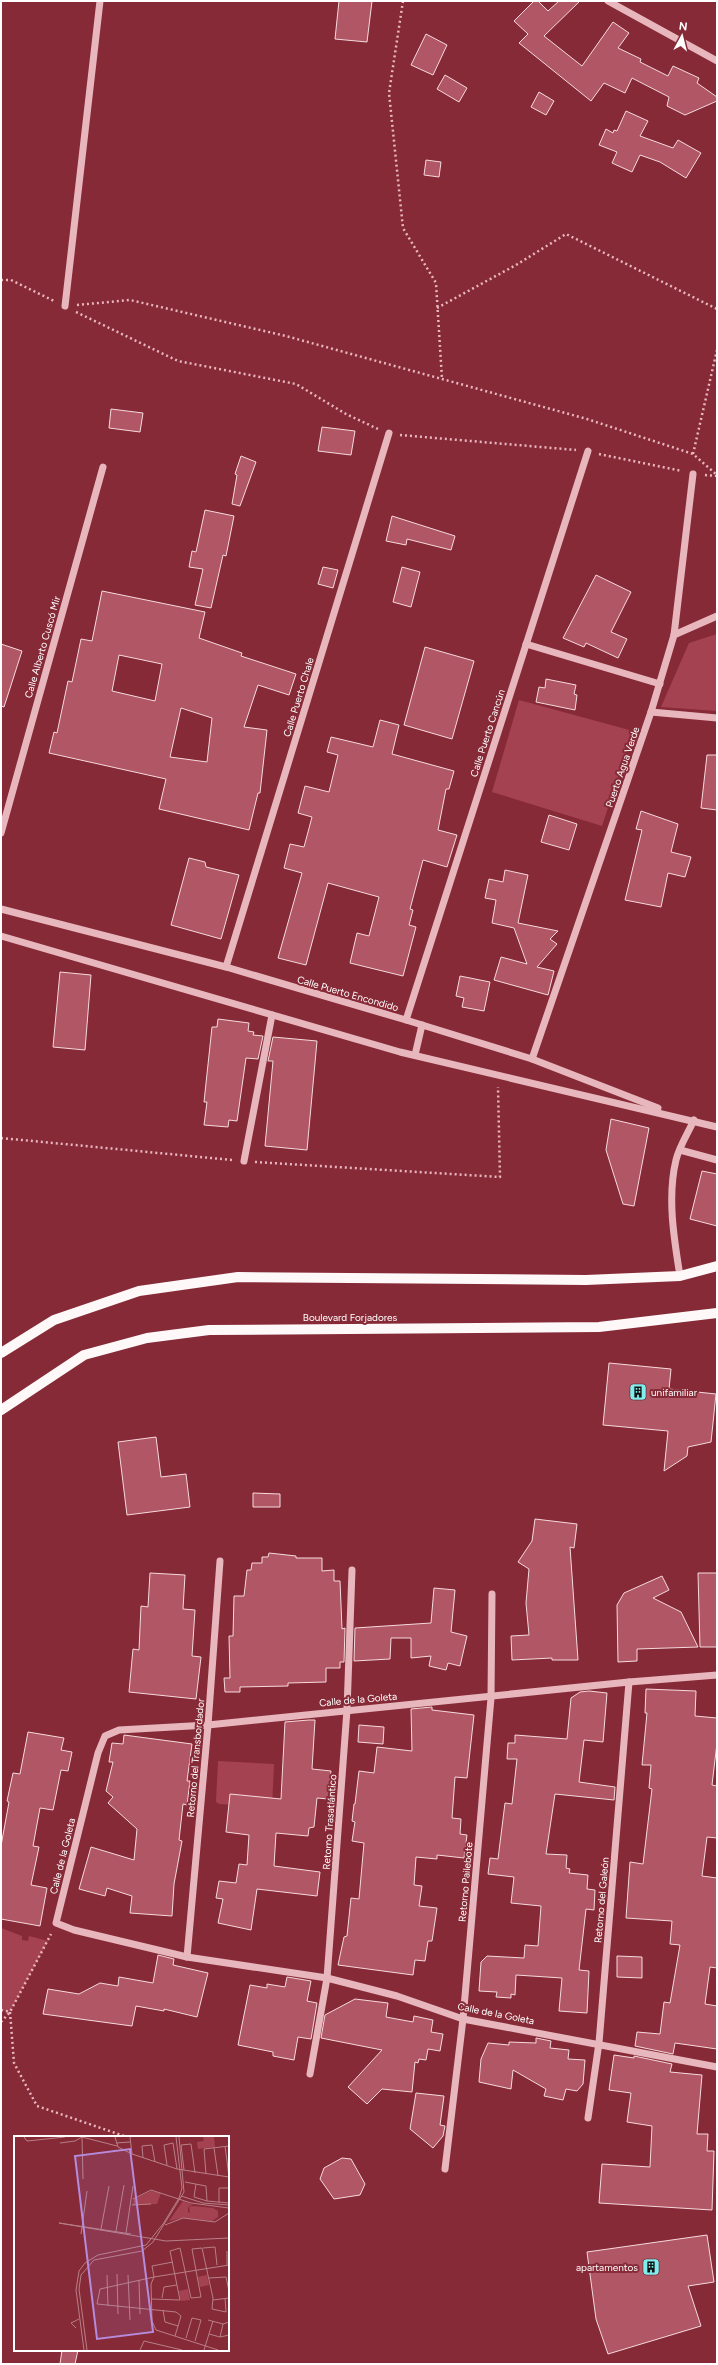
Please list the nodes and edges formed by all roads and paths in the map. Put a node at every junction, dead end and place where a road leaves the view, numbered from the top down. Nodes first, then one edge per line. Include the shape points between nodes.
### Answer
1 (100, 1) edge
2 (403, 1) edge
3 (608, 1) edge
4 (717, 61) edge
5 (1, 280) edge
6 (65, 306) junction
7 (437, 308) junction
8 (717, 309) edge
9 (717, 350) edge
10 (442, 379) junction
11 (389, 434) junction
12 (588, 452) junction
13 (693, 454) junction
14 (103, 467) dead end
15 (693, 474) joint
16 (717, 475) edge
17 (717, 616) edge
18 (674, 635) junction
19 (526, 644) junction
20 (660, 684) junction
21 (651, 712) junction
22 (717, 718) edge
23 (1, 833) edge
24 (1, 909) edge
25 (1, 936) edge
26 (226, 967) junction
27 (272, 1015) junction
28 (406, 1020) junction
29 (422, 1025) junction
30 (414, 1055) junction
31 (532, 1059) junction
32 (498, 1076) junction
33 (683, 1117) junction
34 (694, 1120) junction
35 (717, 1127) edge
36 (1, 1138) edge
37 (680, 1150) junction
38 (717, 1160) edge
39 (244, 1161) junction
40 (717, 1266) edge
41 (680, 1276) junction
42 (717, 1313) edge
43 (1, 1352) edge
44 (1, 1410) edge
45 (220, 1561) dead end
46 (352, 1570) dead end
47 (492, 1594) dead end
48 (717, 1675) edge
49 (630, 1682) junction
50 (491, 1698) junction
51 (347, 1710) junction
52 (208, 1725) junction
53 (48, 1940) dead end
54 (187, 1957) junction
55 (327, 1978) junction
56 (1, 2010) edge
57 (10, 2012) junction
58 (463, 2019) junction
59 (1, 2022) edge
60 (599, 2043) junction
61 (717, 2067) edge
62 (310, 2074) dead end
63 (588, 2118) dead end
64 (123, 2136) edge
65 (445, 2169) dead end

1 - 6 street
2 - 7 path via 389,93 403,228 436,283
3 - 4 street
5 - 6 path via 11,280
6 - 10 path via 130,300 286,336
6 - 11 path via 178,361 296,384 346,414
7 - 8 path via 516,265 566,234
7 - 10 path
9 - 13 path
10 - 13 path via 587,419
11 - 12 path
11 - 26 street, Calle Puerto Chale
12 - 15 path
12 - 19 street, Calle Puerto Cancún
13 - 16 path
14 - 23 street, Calle Alberto Cuscó Mir
15 - 18 street, Puerto Agua Verde
17 - 18 street
18 - 20 street, Puerto Agua Verde
19 - 20 street
19 - 28 street, Calle Puerto Cancún
20 - 21 street, Puerto Agua Verde
21 - 22 street
21 - 31 street, Puerto Agua Verde
24 - 26 street, Calle Puerto Encondido
25 - 27 street, Calle Puerto Encondido
26 - 28 street, Calle Puerto Encondido
27 - 30 street, Calle Puerto Encondido
27 - 39 street
28 - 29 street, Calle Puerto Encondido
29 - 30 street
29 - 31 street, Calle Puerto Encondido
30 - 32 street, Calle Puerto Encondido
31 - 33 street, Calle Puerto Encondido
32 - 33 street, Calle Puerto Encondido
32 - 39 path via 500,1177
33 - 34 street, Calle Puerto Encondido
34 - 35 street, Calle Puerto Encondido
34 - 37 street
36 - 39 path
37 - 38 street
37 - 41 street via 676,1159 672,1201
40 - 41 main road
41 - 43 main road via 586,1280 238,1277 139,1291 54,1320
42 - 44 main road, Boulevard Forjadores via 599,1327 209,1330 147,1338 84,1355
45 - 52 street, Retorno del Transbordador
46 - 51 street, Retorno Trasatlántico
47 - 50 street, Retorno Pailebote
48 - 49 street, Calle de la Goleta
49 - 50 street, Calle de la Goleta
49 - 60 street, Retorno del Galeón
50 - 51 street, Calle de la Goleta
50 - 58 street, Retorno Pailebote
51 - 52 street, Calle de la Goleta
51 - 55 street, Retorno Trasatlántico
52 - 54 street, Retorno del Transbordador
52 - 54 street, Calle de la Goleta via 119,1730 105,1736 98,1754 56,1923 74,1930
53 - 57 path
54 - 55 street, Calle de la Goleta
55 - 58 street, Calle de la Goleta via 397,1996
55 - 62 street, Retorno Trasatlántico
56 - 57 path
57 - 59 path
57 - 64 path via 14,2063 37,2106
58 - 60 street, Calle de la Goleta
58 - 65 street, Retorno Pailebote
60 - 61 street, Calle de la Goleta
60 - 63 street, Retorno del Galeón

